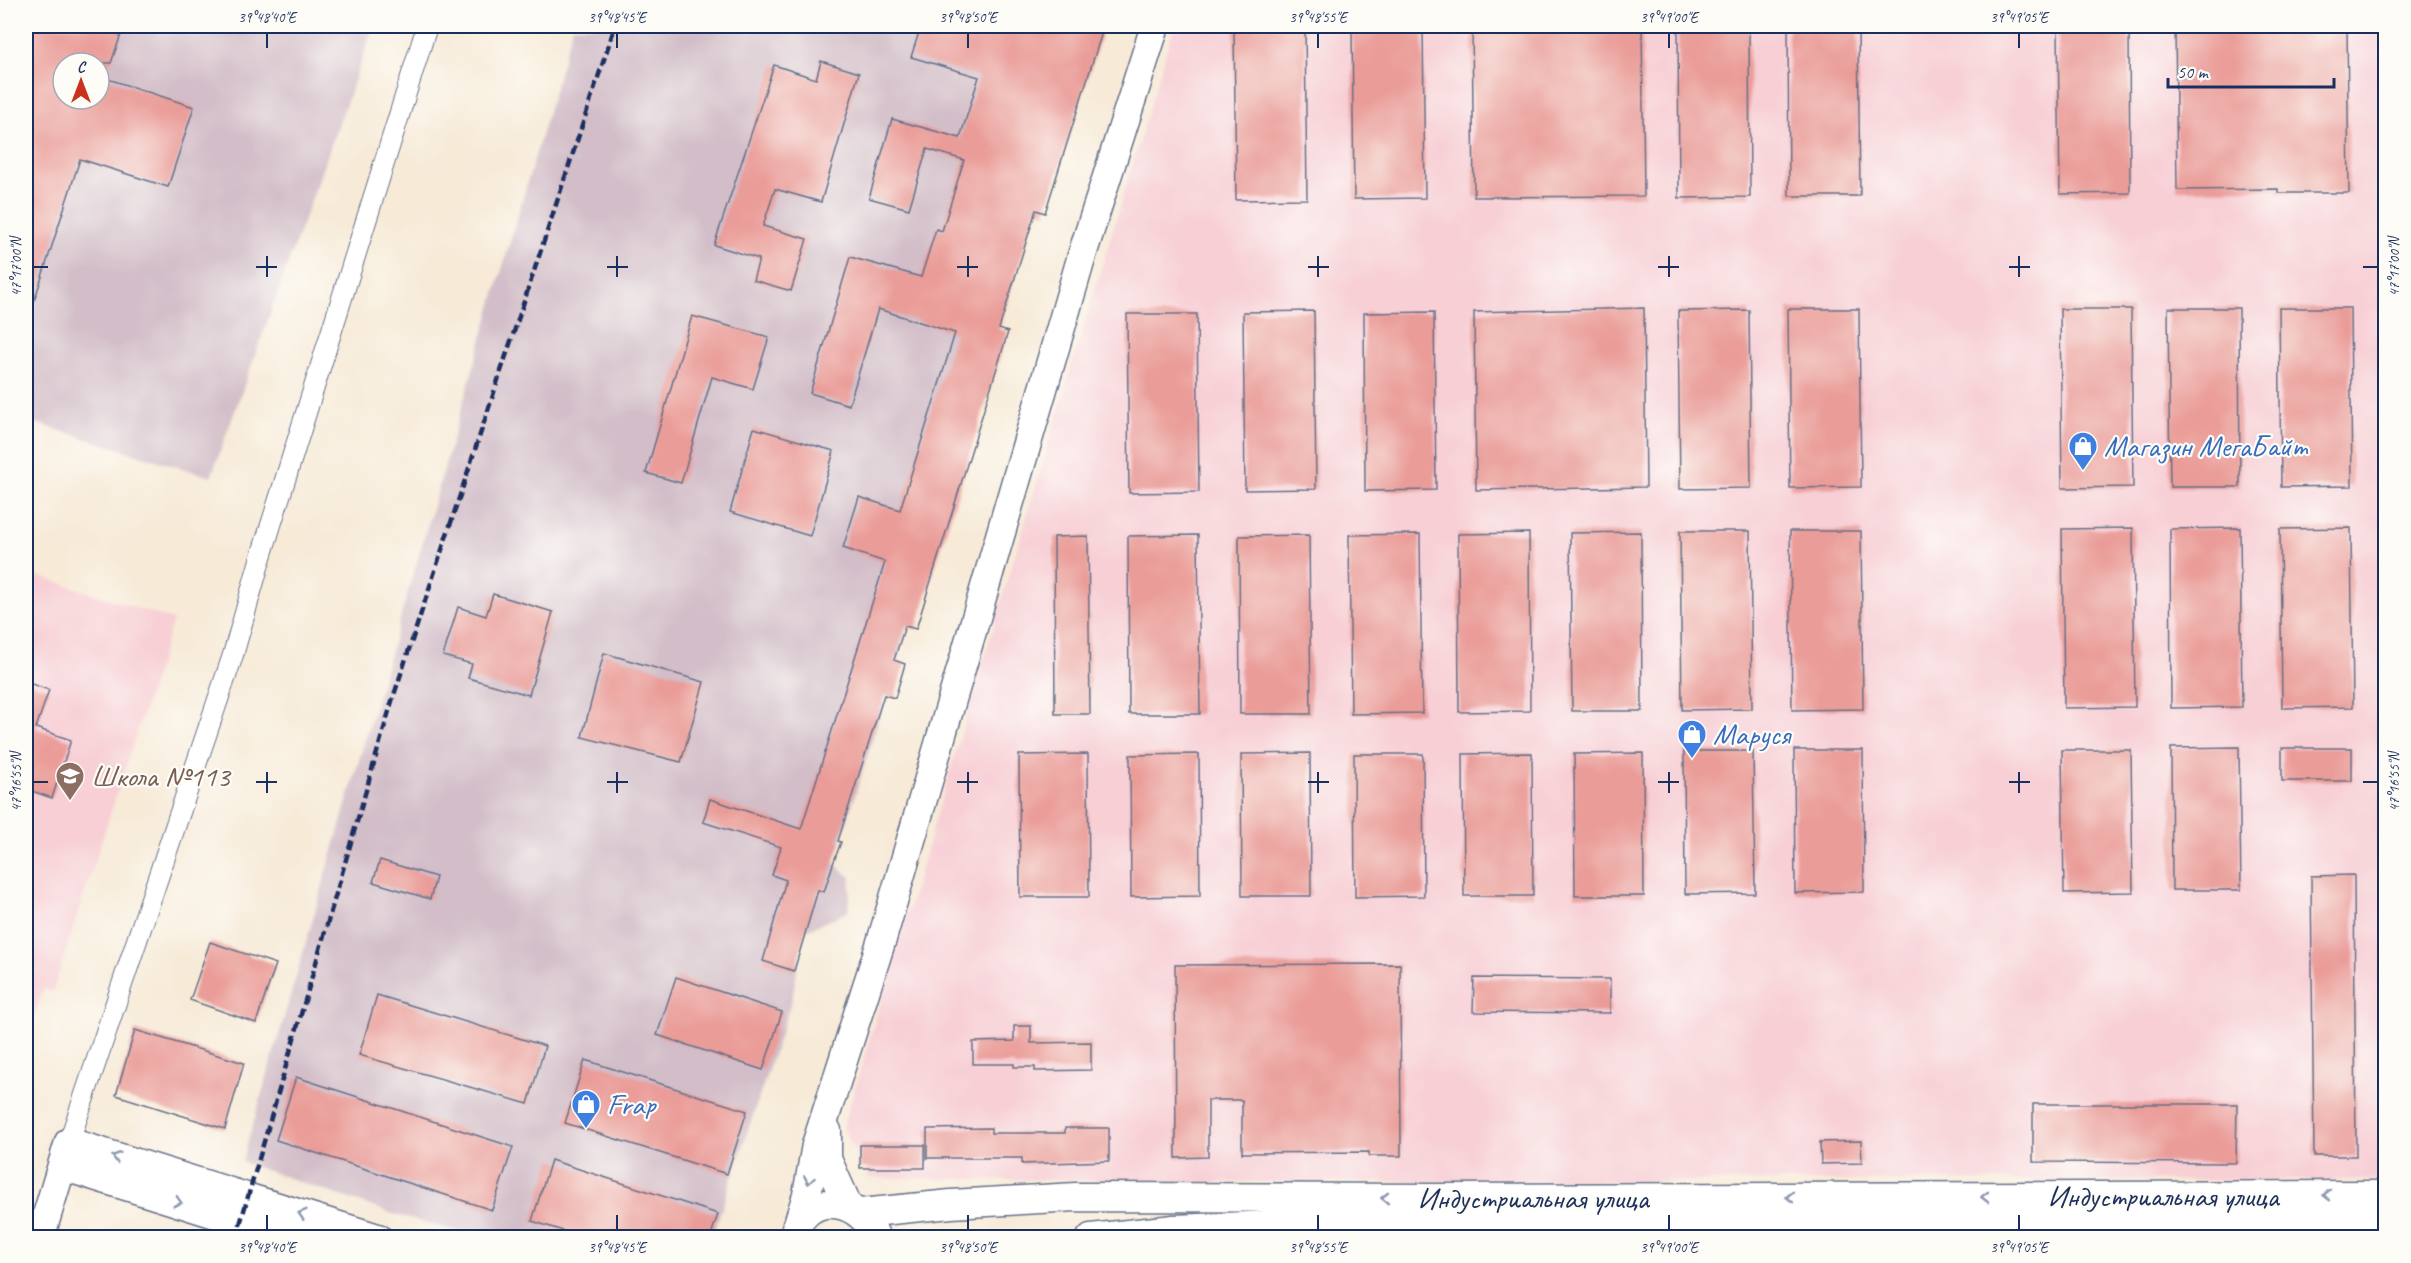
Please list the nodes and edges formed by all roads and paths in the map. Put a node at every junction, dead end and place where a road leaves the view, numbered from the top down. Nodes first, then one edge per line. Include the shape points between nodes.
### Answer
1 (427, 26) edge
2 (1155, 26) edge
3 (831, 1104) junction
4 (66, 1154) junction
5 (2385, 1195) edge
6 (854, 1210) junction
7 (2026, 1210) junction
8 (1440, 1212) junction
9 (2385, 1222) edge
10 (795, 1231) edge
11 (362, 1235) edge
12 (40, 1238) edge
13 (292, 1238) edge
14 (876, 1238) edge
15 (1091, 1238) edge

1 - 4 street via 233,655
2 - 3 street via 1083,252
3 - 6 street via 827,1159
3 -> 10 street via 816,1145 807,1195
11 -> 4 street
4 - 12 street
4 -> 13 street
5 -> 7 street, Индустриальная улица
8 -> 6 street, Индустриальная улица via 1076,1197
6 - 10 street, Индустриальная улица via 832,1204 819,1207
6 - 14 street via 872,1226
7 - 8 street, Индустриальная улица
7 - 9 street, Индустриальная улица
8 - 15 street, Индустриальная улица

